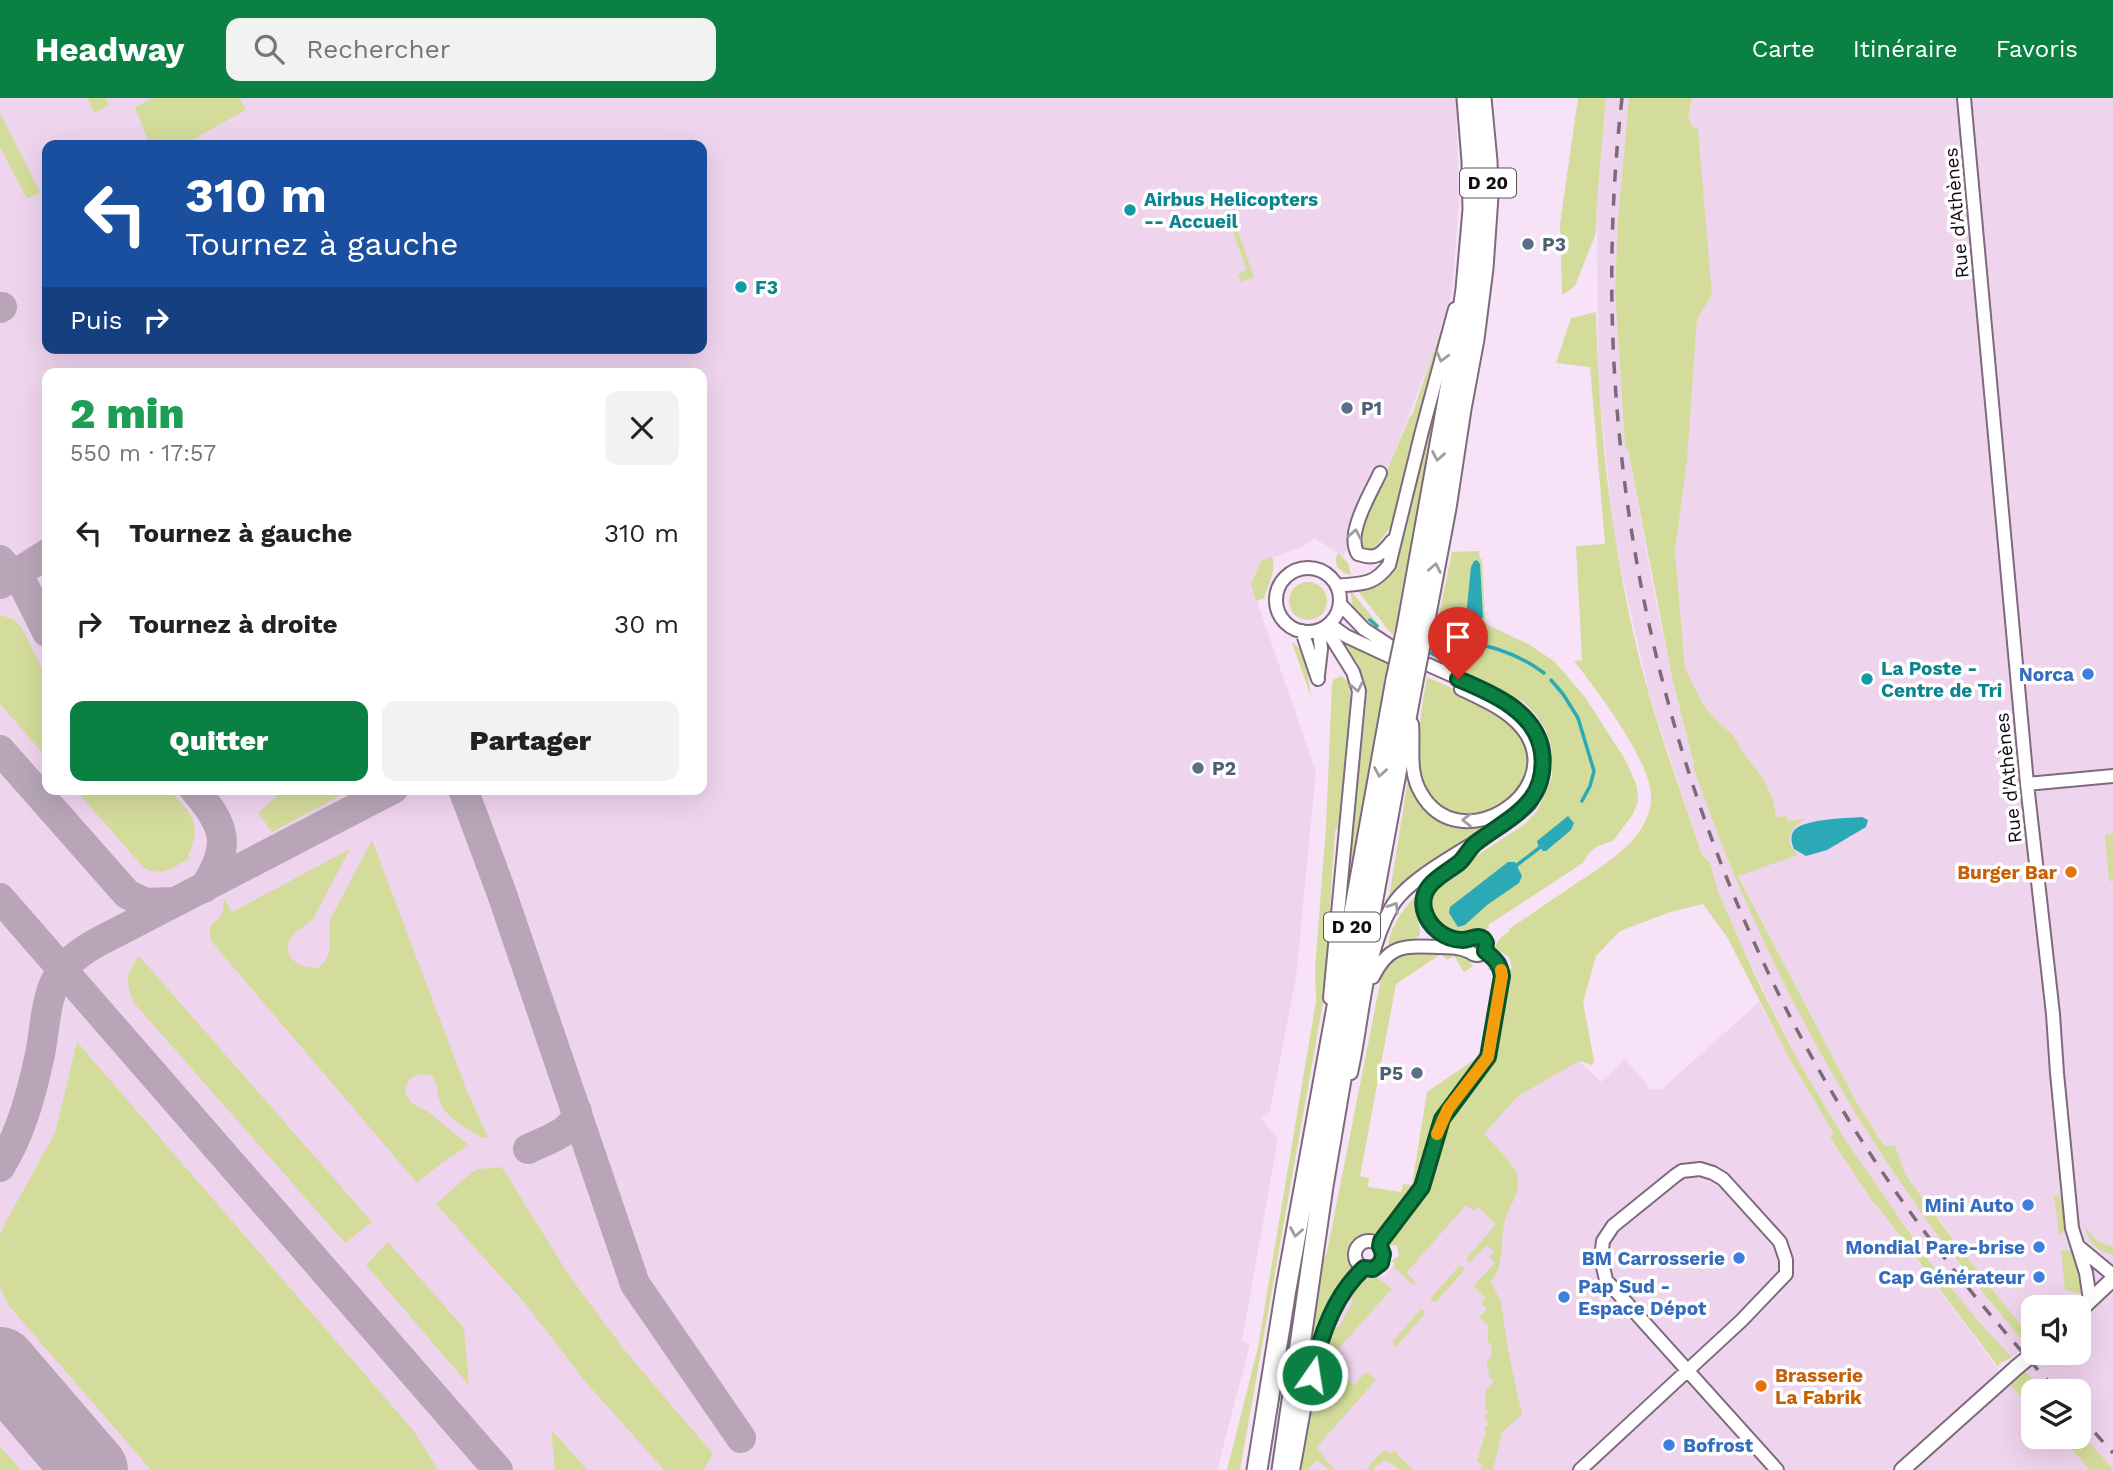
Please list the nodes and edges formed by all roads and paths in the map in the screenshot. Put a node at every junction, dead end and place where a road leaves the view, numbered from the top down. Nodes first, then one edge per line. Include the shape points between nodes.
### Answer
1 (1467, 98) edge
2 (1481, 98) edge
3 (1964, 98) edge
4 (1471, 244) junction
5 (1380, 473) dead end
6 (1395, 538) junction
7 (1337, 586) junction
8 (1340, 604) junction
9 (1324, 627) junction
10 (1301, 631) junction
11 (1414, 631) junction
12 (1406, 688) junction
13 (2113, 776) edge
14 (2027, 784) junction
15 (1475, 843) junction
16 (1426, 918) junction
17 (1413, 946) junction
18 (1471, 946) junction
19 (1367, 989) junction
20 (1307, 1174) junction
21 (1324, 1186) junction
22 (2077, 1244) junction
23 (1380, 1246) junction
24 (1313, 1255) junction
25 (1364, 1268) junction
26 (2113, 1277) edge
27 (1286, 1289) junction
28 (2089, 1295) edge
29 (2091, 1299) edge
30 (2021, 1364) edge
31 (1687, 1369) junction
32 (1248, 1470) edge
33 (1257, 1470) edge
34 (1273, 1470) edge
35 (1282, 1470) edge
36 (1293, 1470) edge
37 (1580, 1470) edge
38 (1777, 1470) edge
39 (1902, 1470) edge

1 - 4 highway, D 20 via 1474,210
11 -> 2 highway, D 20 via 1446,508 1483,268 1488,195
3 - 14 street, Rue d'Athènes
4 -> 6 street
4 -> 11 highway, D 20
6 -> 5 street via 1378,556 1369,558 1357,554 1352,541
6 - 7 street via 1389,565 1381,576 1366,583
7 - 8 street
7 - 10 street via 1325,573 1310,568 1284,578 1276,593 1277,610 1284,622
8 - 9 street
8 - 9 street via 1392,652
9 - 10 street
9 - 10 street via 1318,679
9 -> 20 street via 1353,672 1359,691 1328,1020
11 - 12 highway, D 20, bridge
15 -> 12 street via 1530,803 1544,766 1541,745 1531,725 1514,708 1493,694 1429,669 1510,716 1533,747 1533,766 1521,796 1493,816 1474,822 1454,820 1436,811 1421,794 1414,776
12 -> 20 highway, D 20
12 - 21 highway, D 20
13 - 14 street
14 - 22 street, Rue d'Athènes
15 - 16 street via 1424,893
19 -> 15 street via 1375,949 1391,907 1416,880
16 - 17 street via 1423,937
16 - 18 street via 1447,937
17 - 18 street
17 - 19 street via 1386,956
18 - 23 street via 1479,956 1485,951 1499,963 1502,976 1488,1057 1442,1119 1422,1187
19 - 21 street
20 -> 27 highway, D 20
21 - 24 highway, D 20
22 - 26 street
22 - 28 street, Rue d'Athènes
23 - 25 street via 1381,1263
23 - 25 street via 1368,1242 1357,1249 1357,1261
24 - 34 highway, D 20
24 - 35 highway
25 - 36 street via 1342,1294 1321,1339
26 - 29 street
27 - 32 highway
27 - 33 highway, D 20
30 - 39 street, bridge
31 - 31 street via 1786,1274 1780,1242 1723,1179 1700,1169 1682,1171 1613,1226 1603,1241 1601,1258 1606,1280
31 - 37 street
31 - 38 street

